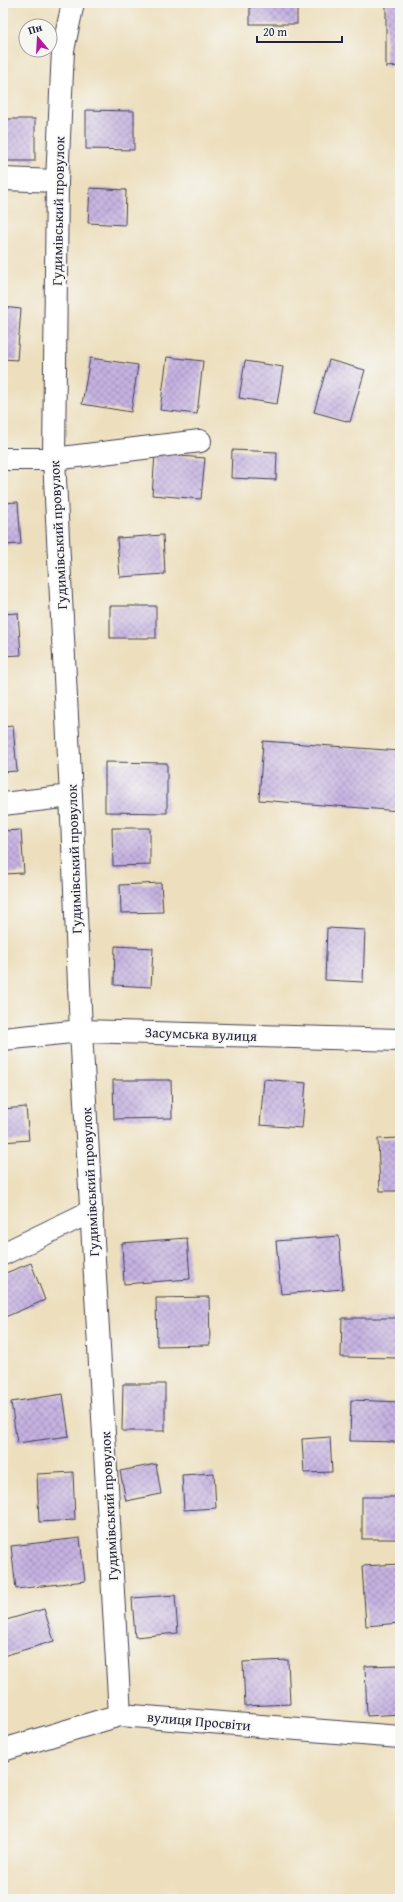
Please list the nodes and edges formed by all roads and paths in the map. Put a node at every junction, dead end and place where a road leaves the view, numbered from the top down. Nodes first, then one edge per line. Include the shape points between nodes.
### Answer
1 (73, 3) edge
2 (3, 179) edge
3 (58, 181) junction
4 (200, 441) dead end
5 (54, 458) junction
6 (3, 459) edge
7 (71, 796) junction
8 (3, 804) edge
9 (81, 1031) junction
10 (3, 1039) edge
11 (400, 1040) edge
12 (92, 1211) junction
13 (3, 1254) edge
14 (120, 1715) junction
15 (400, 1737) edge
16 (3, 1750) edge

1 - 3 street, Гудимівський провулок via 63,50
2 - 3 street
3 - 5 street, Гудимівський провулок
4 - 5 street
5 - 6 street
5 - 7 street, Гудимівський провулок
7 - 8 street
7 - 9 street, Гудимівський провулок
9 - 10 street, Засумська вулиця
9 - 11 street, Засумська вулиця
9 - 12 street, Гудимівський провулок
12 - 13 street
12 - 14 street, Гудимівський провулок
14 - 15 street, вулиця Просвіти
14 - 16 street, вулиця Просвіти

